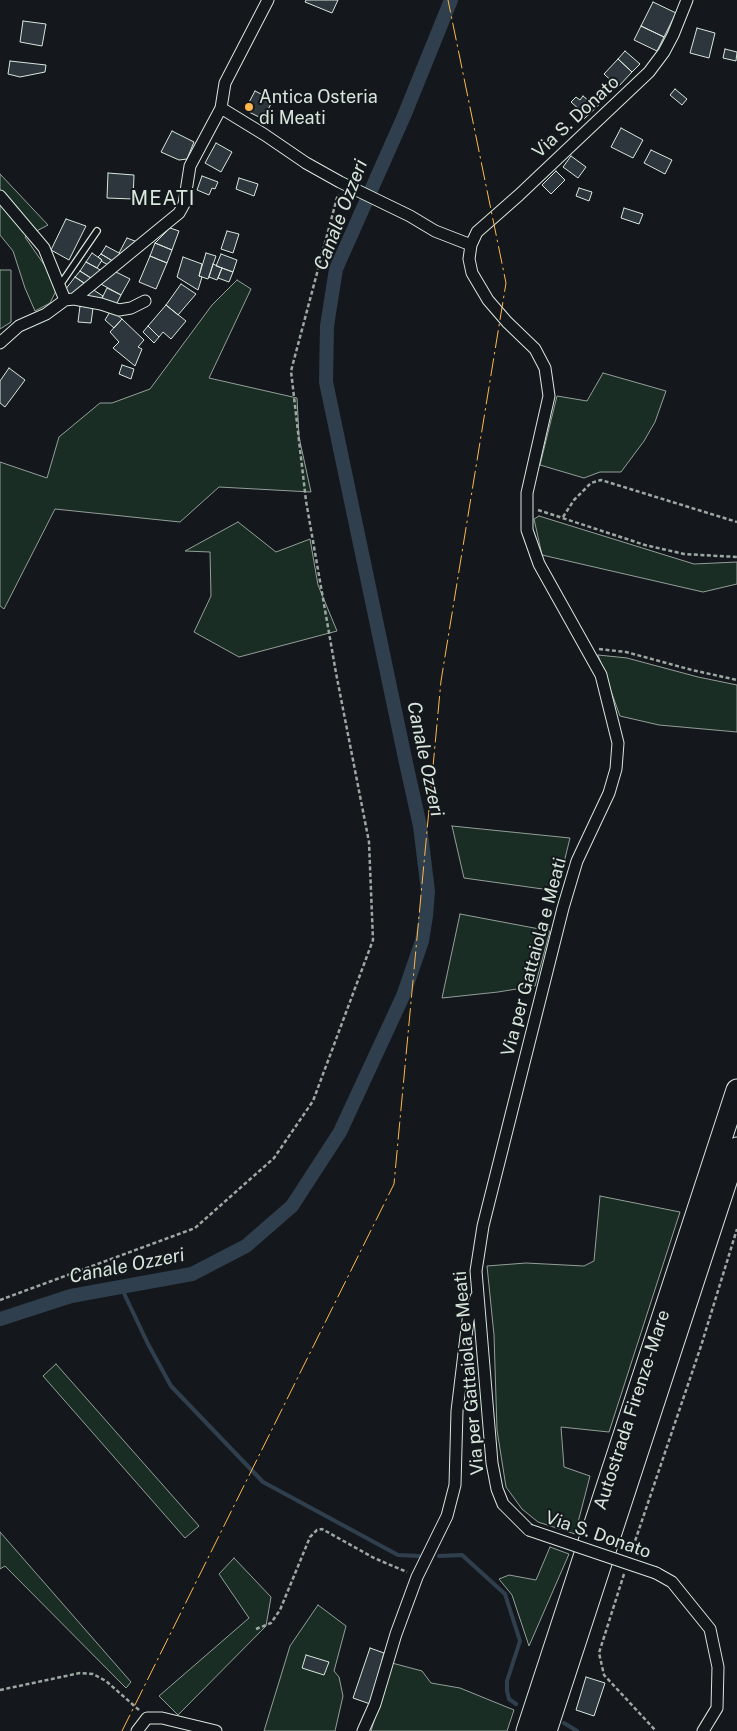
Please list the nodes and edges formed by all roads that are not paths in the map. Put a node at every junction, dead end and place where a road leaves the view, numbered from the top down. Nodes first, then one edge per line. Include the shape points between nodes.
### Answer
1 (268, 0) edge
2 (687, 0) edge
3 (221, 108) junction
4 (0, 196) edge
5 (97, 231) dead end
6 (471, 245) junction
7 (59, 286) junction
8 (70, 300) junction
9 (145, 301) dead end
10 (0, 343) edge
11 (737, 1090) edge
12 (737, 1148) edge
13 (478, 1291) junction
14 (529, 1530) joint
15 (138, 1731) edge
16 (216, 1731) edge
17 (363, 1731) edge
18 (527, 1731) edge
19 (546, 1731) edge
20 (703, 1731) edge

1 - 3 street via 225,83
2 - 6 street, Via S. Donato via 673,35 649,72 477,232
3 - 6 street via 340,182 435,231
3 - 8 street via 190,166 184,204 179,213
4 - 7 street via 44,248
5 - 7 lane
6 - 13 street, Via per Gattaiola e Meati via 472,274 488,300 535,348 545,368 549,396 527,493 527,530 538,564 601,675 618,743 616,769 609,793 577,861 562,908 482,1226 476,1270
7 - 8 street
8 - 9 street via 119,310
8 - 10 street via 19,326
11 - 18 highway, Autostrada Firenze-Mare
12 - 19 highway, Autostrada Firenze-Mare
13 - 14 street, Via per Gattaiola e Meati via 497,1489 503,1504
13 - 17 street via 468,1320 458,1411 455,1485 447,1516 417,1577
14 - 20 street, Via S. Donato, bridge via 656,1573 672,1582 710,1629 718,1666 717,1708
15 - 16 street via 147,1718 162,1718

